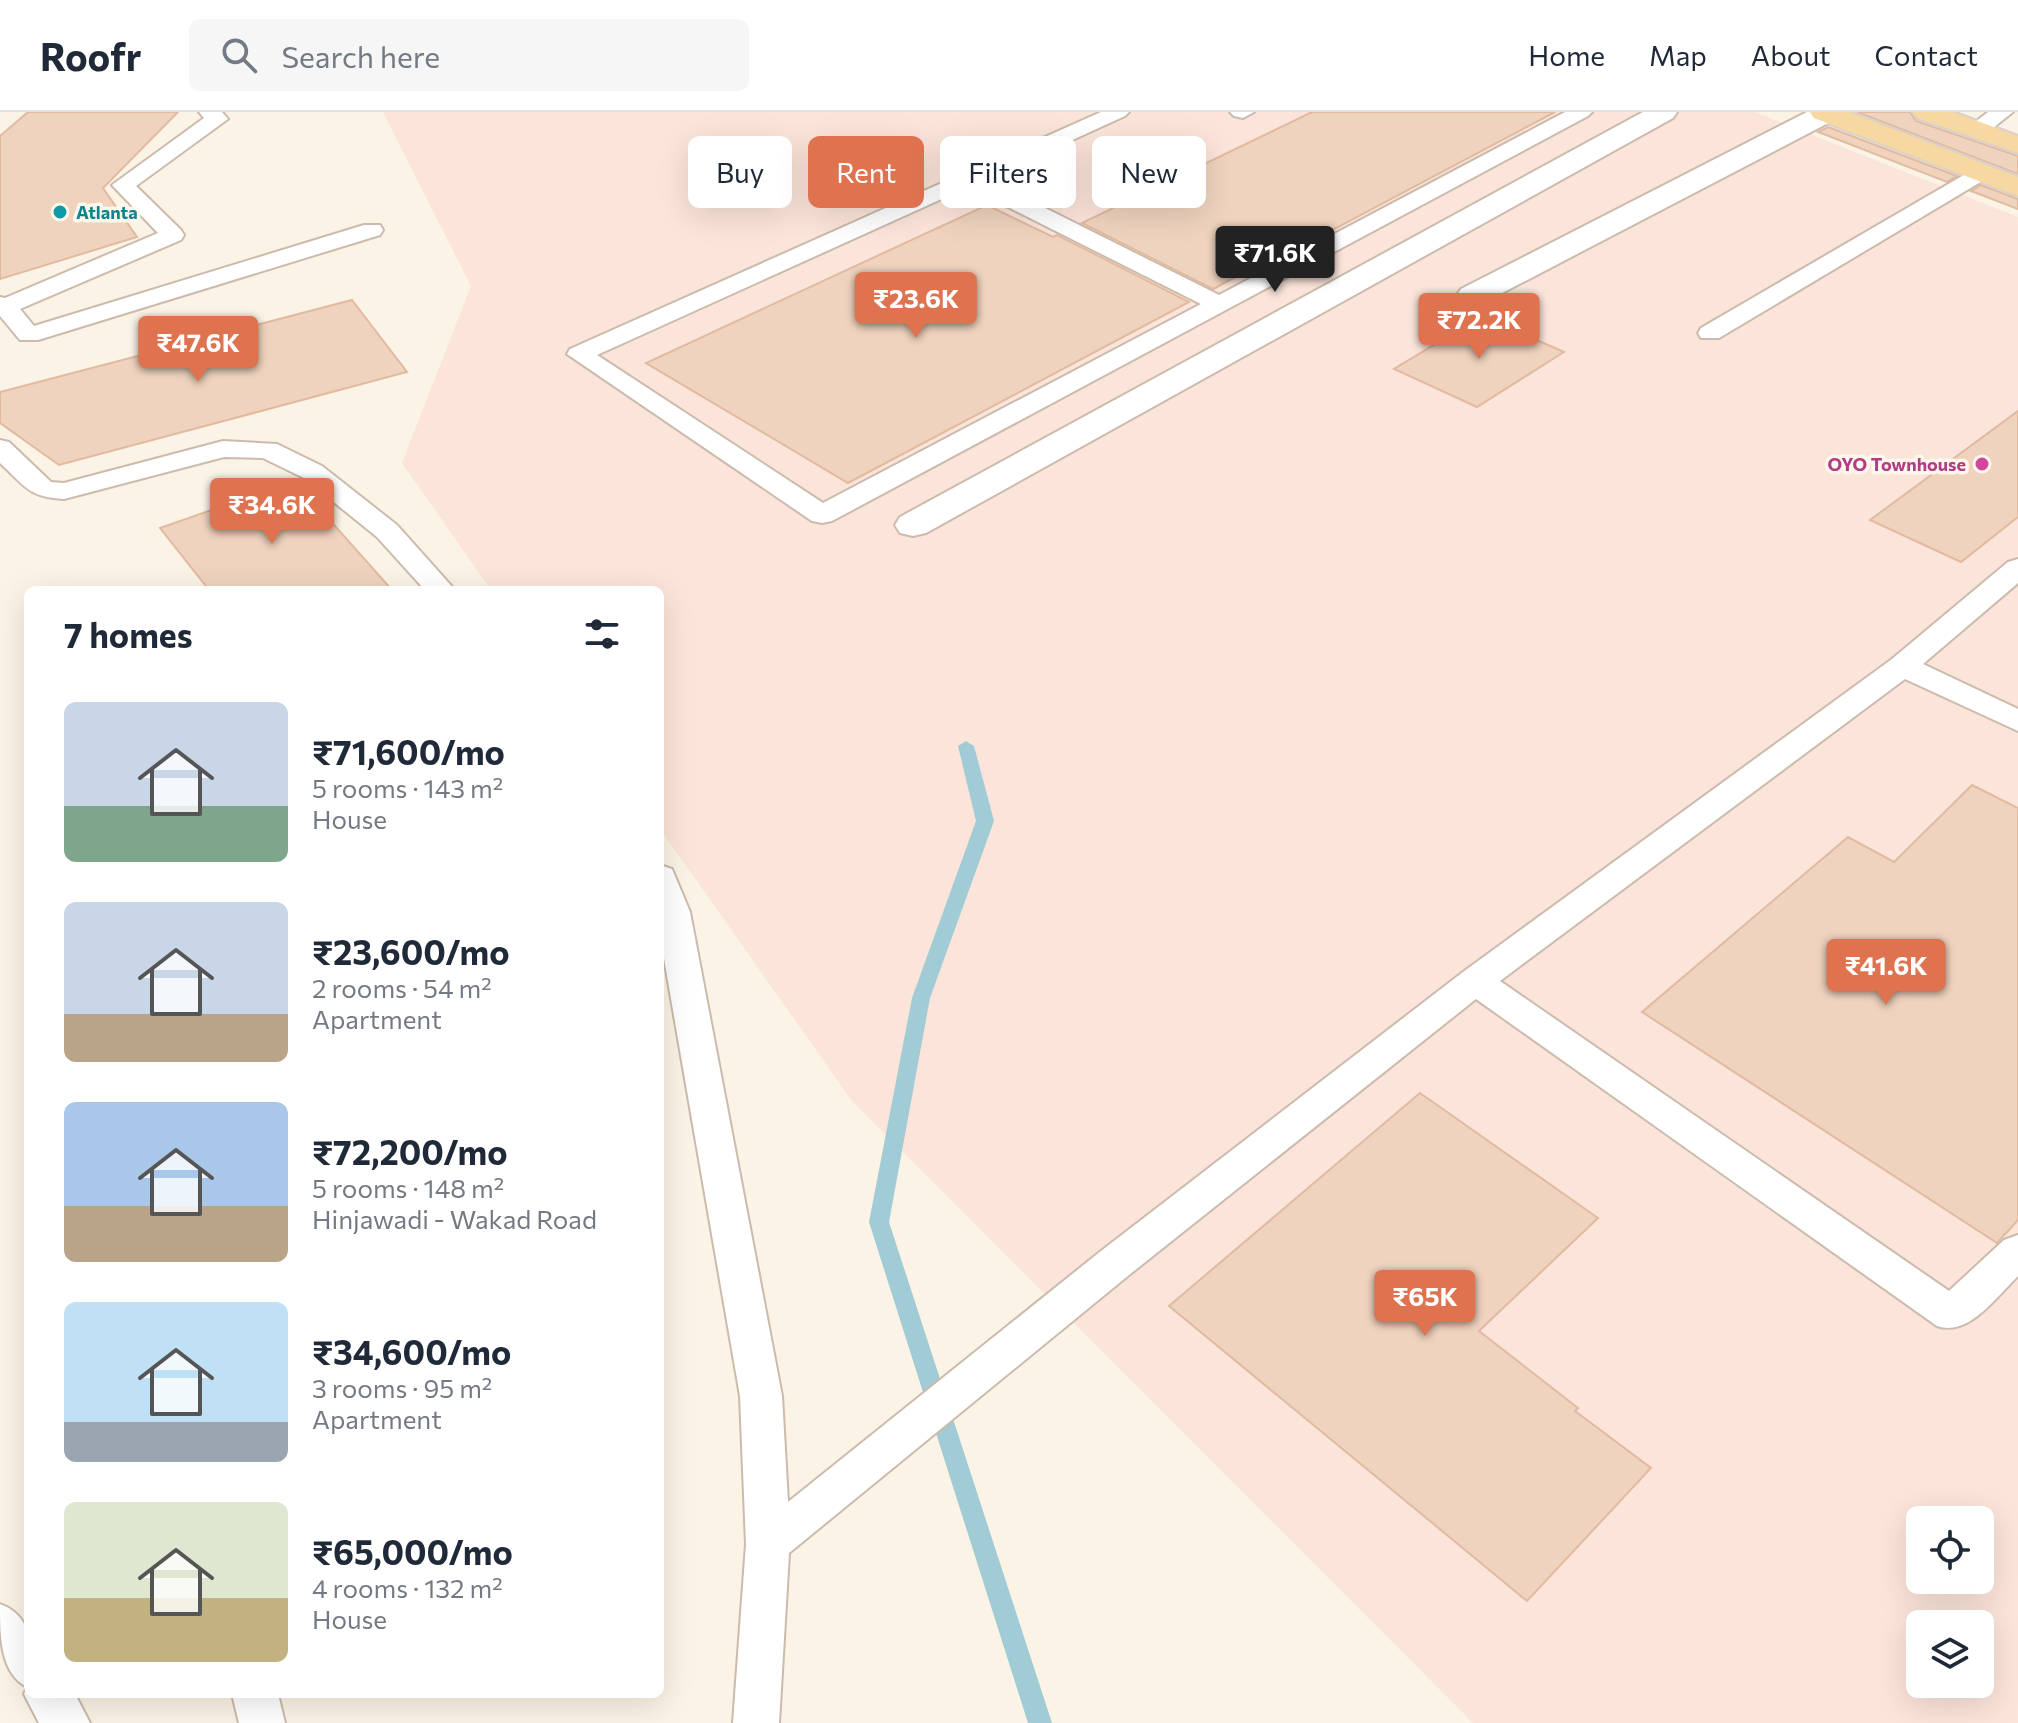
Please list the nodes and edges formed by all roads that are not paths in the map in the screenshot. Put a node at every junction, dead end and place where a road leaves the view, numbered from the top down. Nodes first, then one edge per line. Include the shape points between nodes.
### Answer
1 (210, 112) edge
2 (1118, 112) edge
3 (1581, 112) edge
4 (1663, 112) edge
5 (1825, 112) edge
6 (1927, 112) edge
7 (2002, 112) edge
8 (1976, 130) junction
9 (1066, 136) edge
10 (2018, 145) edge
11 (1981, 172) junction
12 (2018, 187) edge
13 (940, 194) edge
14 (1027, 208) edge
15 (372, 230) dead end
16 (1472, 296) dead end
17 (1219, 304) junction
18 (2, 306) edge
19 (1710, 333) dead end
20 (0, 448) edge
21 (913, 525) dead end
22 (2018, 568) edge
23 (437, 586) edge
24 (1903, 666) junction
25 (2018, 721) edge
26 (664, 902) edge
27 (1475, 981) junction
28 (2018, 1251) edge
29 (768, 1544) junction
30 (0, 1625) edge
31 (24, 1660) edge
32 (50, 1698) edge
33 (256, 1698) edge
34 (67, 1723) edge
35 (262, 1723) edge
36 (756, 1723) edge

1 - 18 lane via 217,119 123,185 173,235
2 - 9 lane
3 - 17 lane
4 - 21 street
5 - 11 main road
5 - 16 street
6 - 8 main road
7 - 8 lane
8 - 10 main road
11 - 12 main road
11 - 19 lane
13 - 17 lane via 579,354 822,515
14 - 17 lane
15 - 18 lane via 29,335
20 - 23 lane via 44,490 64,491 223,449 268,450 313,472 387,531
22 - 24 lane
24 - 25 lane
24 - 27 lane
26 - 29 lane via 761,1396
27 - 28 lane via 1951,1314
27 - 29 lane
29 - 36 lane
30 - 31 lane
32 - 34 lane
33 - 35 lane

